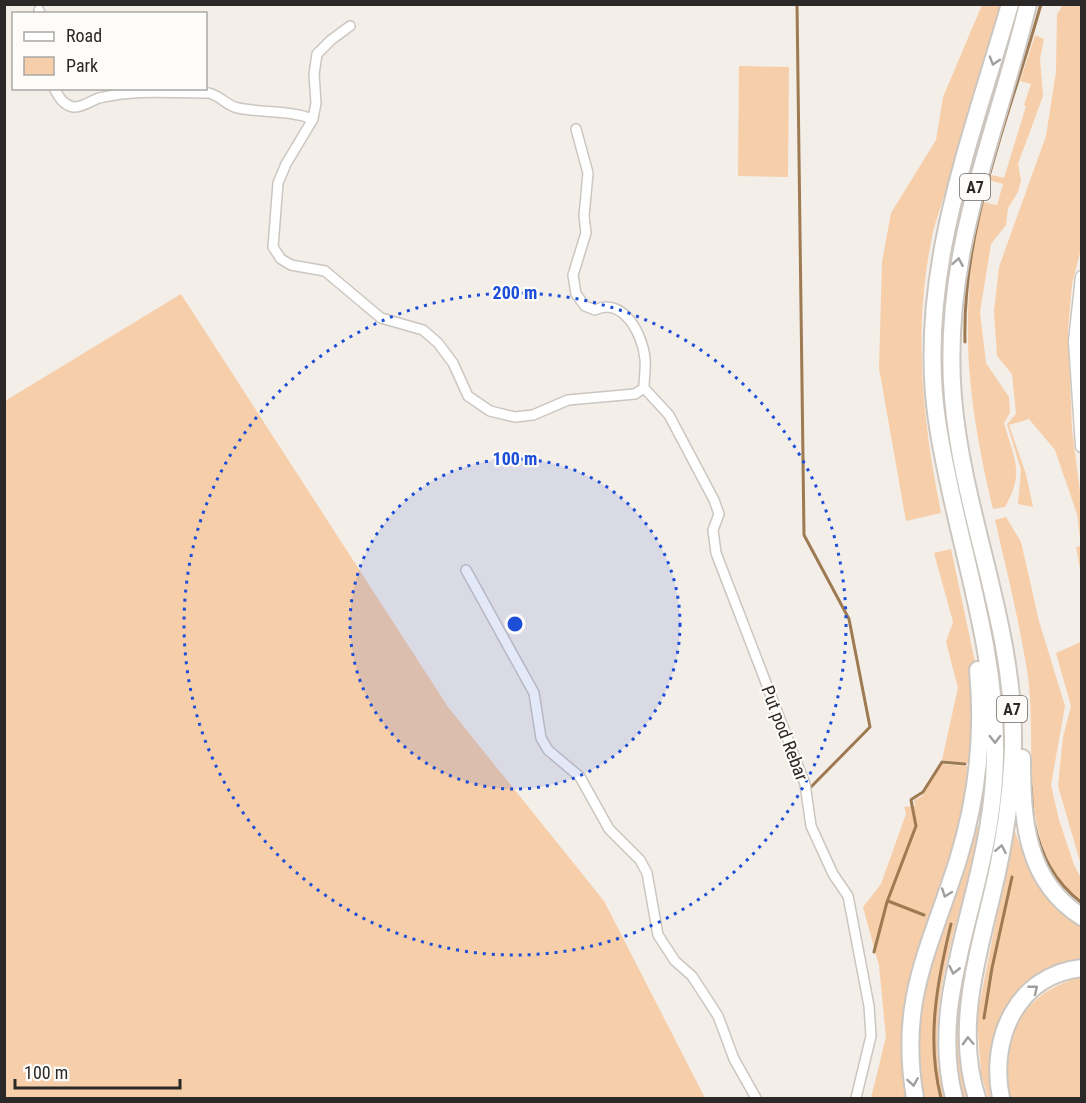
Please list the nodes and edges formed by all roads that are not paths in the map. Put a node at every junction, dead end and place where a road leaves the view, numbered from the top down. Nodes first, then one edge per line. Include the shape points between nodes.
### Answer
1 (1010, 4) edge
2 (1028, 4) edge
3 (350, 26) dead end
4 (55, 90) edge
5 (313, 119) junction
6 (576, 129) dead end
7 (947, 225) junction
8 (1082, 277) edge
9 (952, 320) junction
10 (644, 388) junction
11 (1082, 446) edge
12 (466, 570) dead end
13 (1082, 917) edge
14 (1082, 968) edge
15 (756, 1098) edge
16 (856, 1098) edge
17 (915, 1098) edge
18 (954, 1098) edge
19 (977, 1098) edge
20 (1001, 1098) edge

1 -> 7 highway, A7
9 -> 2 highway, A7 via 954,285 972,196
3 - 5 street via 317,54
4 - 5 street via 65,105 79,107 136,91 209,93 235,108
5 - 10 street via 278,183 273,247 281,259 291,265 325,271 381,318 423,330 453,363 468,396 490,411 515,417 533,415 568,399 635,394
6 - 10 street via 588,173 586,233 573,275 576,294 585,306 595,310 615,307 625,314 641,338
7 -> 17 highway via 931,262 923,339 925,397 977,652 980,734 970,817 915,987 909,1042
7 -> 18 highway, A7 via 937,277 933,337 937,419 986,646 995,753 990,815 947,1012 947,1065
8 - 11 main road via 1075,341
9 - 13 highway via 972,468 1017,662 1023,804 1029,846 1046,882
19 -> 9 highway, A7 via 969,1062 968,1008 1007,820 1012,703 1002,627 958,441
10 - 16 street, Put pod Rebar via 669,415 714,500 719,514 712,530 716,553 806,784 811,826 848,896 871,1036
12 - 15 street via 534,693 541,738 548,750 580,777 609,829 640,860 647,873 658,935 718,1016 734,1059
20 -> 14 highway via 998,1051 1008,1020 1022,999 1039,984 1054,974

